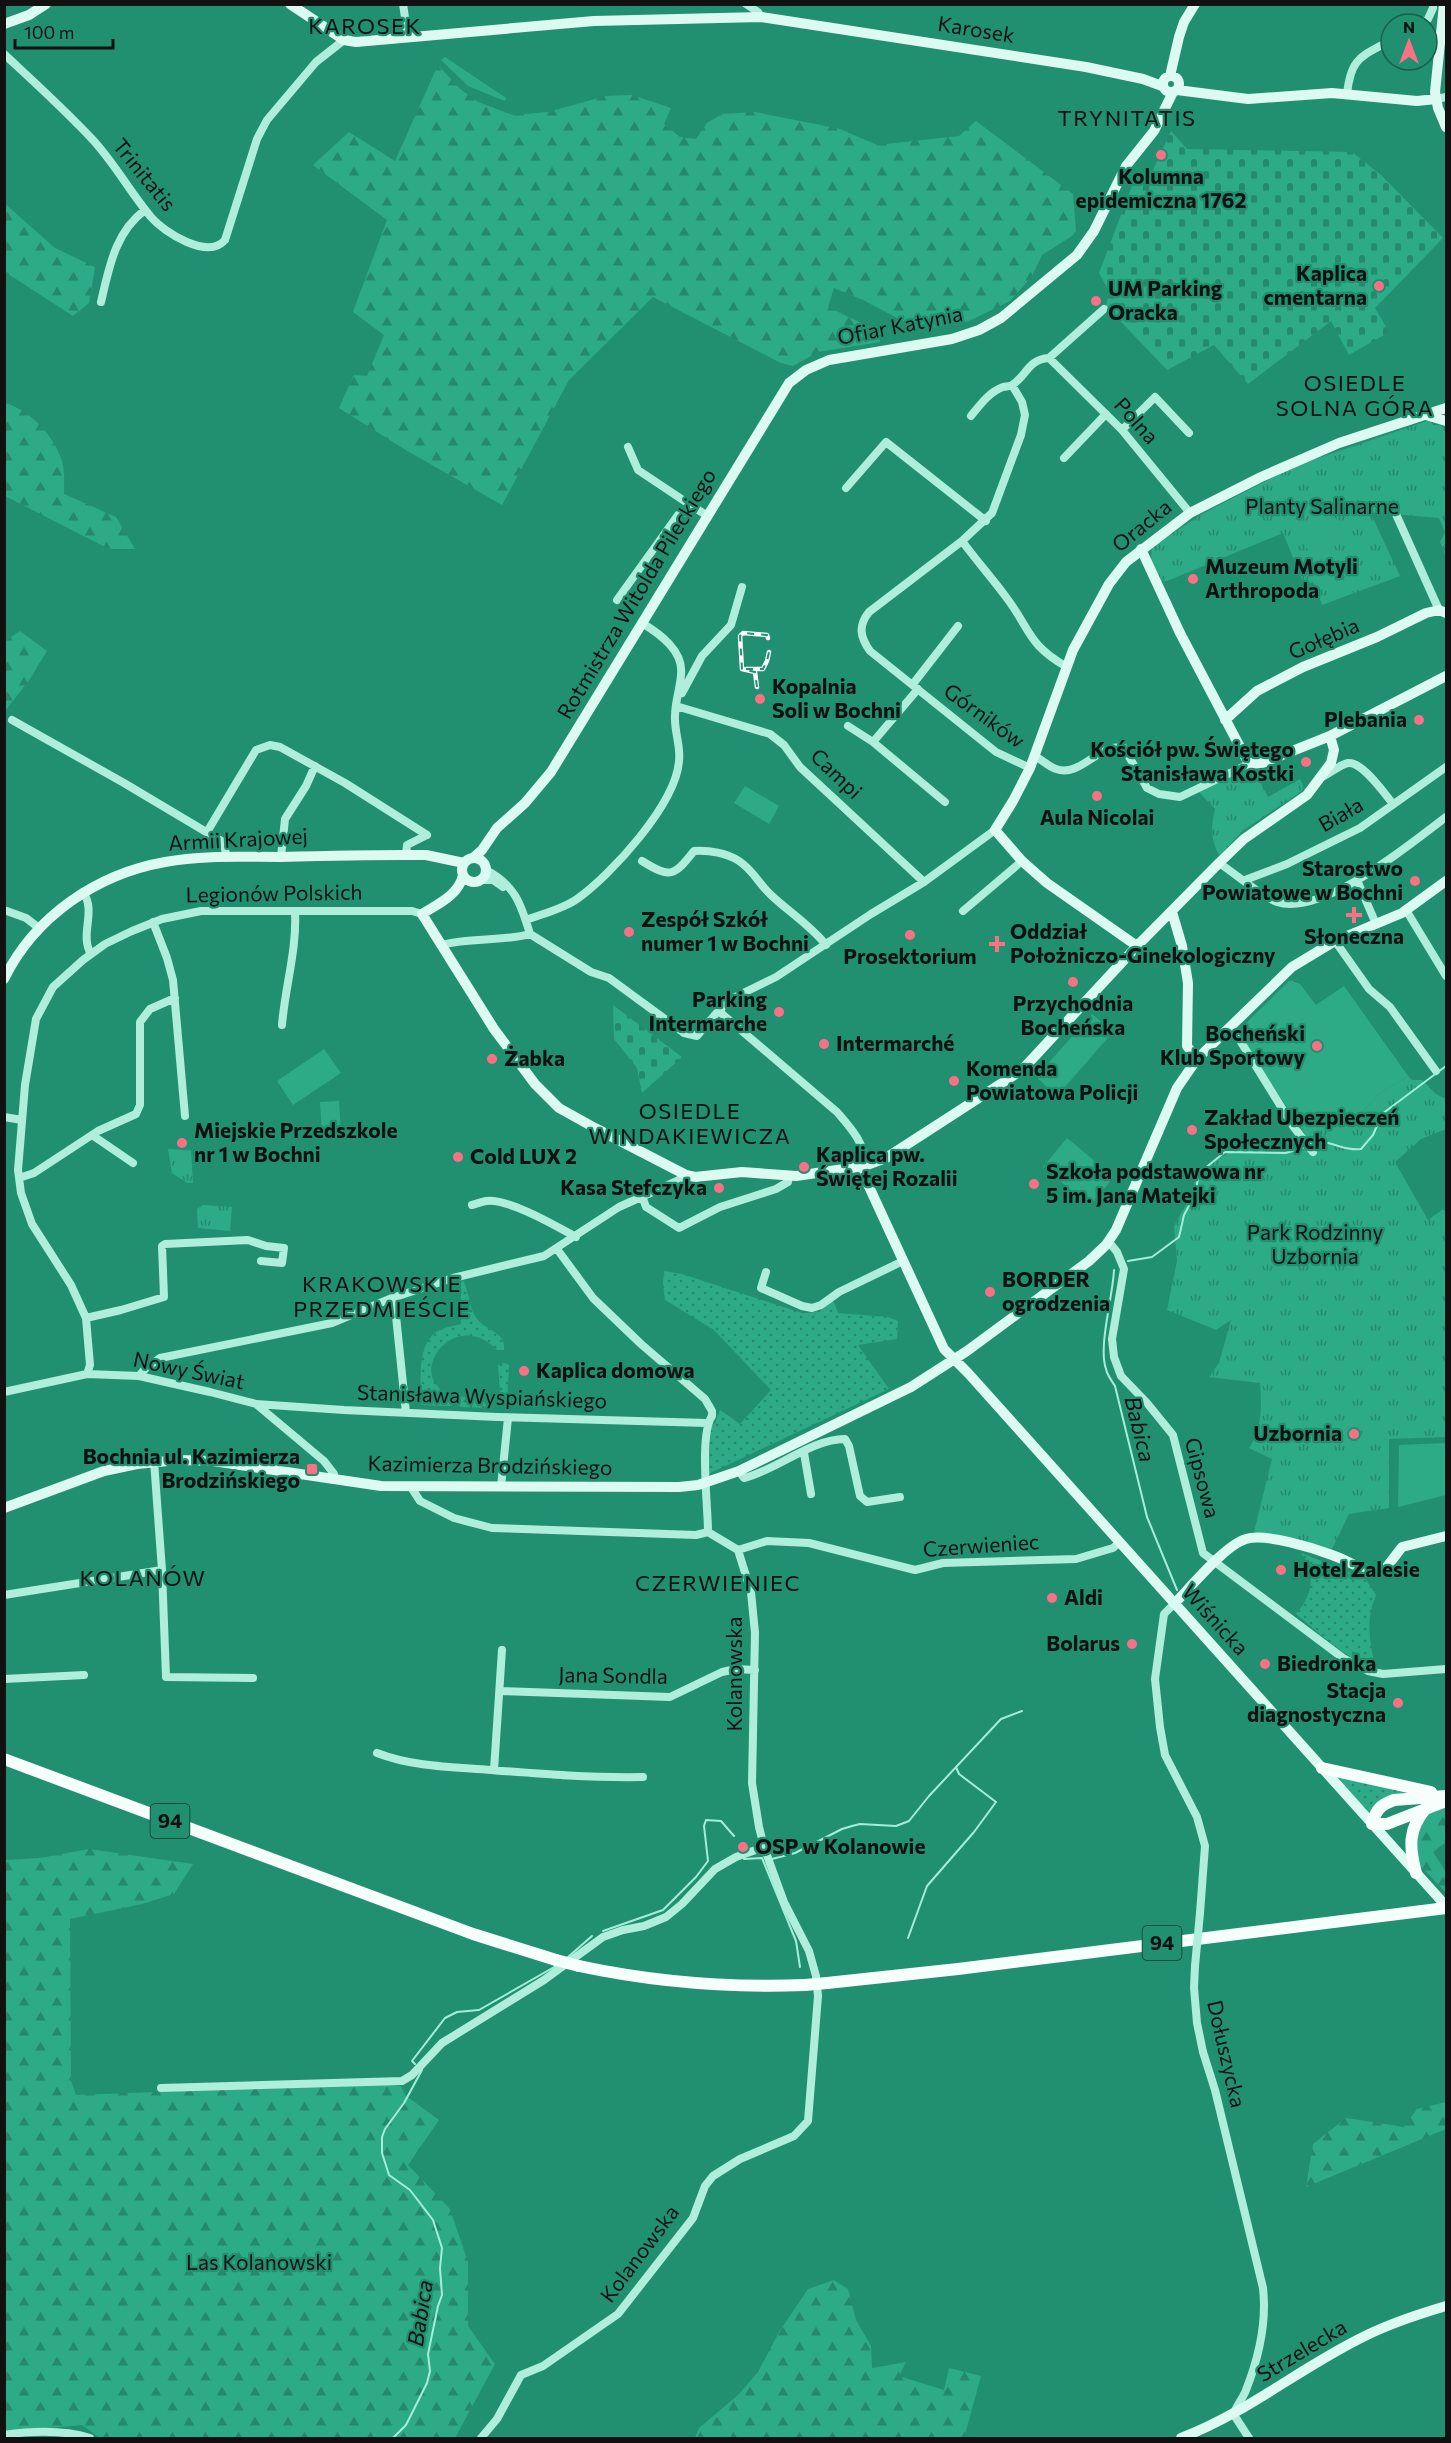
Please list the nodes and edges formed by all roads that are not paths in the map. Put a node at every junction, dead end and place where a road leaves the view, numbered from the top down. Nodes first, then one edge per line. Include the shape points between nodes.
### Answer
1 (46, 4) edge
2 (290, 4) edge
3 (403, 4) edge
4 (746, 4) edge
5 (1195, 4) edge
6 (1444, 4) edge
7 (1433, 9) dead end
8 (1432, 12) edge
9 (761, 17) junction
10 (4, 24) edge
11 (408, 38) junction
12 (344, 40) junction
13 (1379, 47) edge
14 (4, 54) edge
15 (1171, 84) junction
16 (1347, 94) junction
17 (1441, 98) edge
18 (1446, 127) edge
19 (145, 210) junction
20 (101, 302) dead end
21 (1104, 309) dead end
22 (1049, 358) junction
23 (789, 383) joint
24 (1012, 385) junction
25 (1446, 408) edge
26 (1106, 414) junction
27 (1423, 414) junction
28 (971, 416) dead end
29 (1446, 421) edge
30 (1122, 430) junction
31 (1189, 433) dead end
32 (628, 447) dead end
33 (1064, 458) dead end
34 (846, 488) dead end
35 (695, 508) junction
36 (1395, 512) dead end
37 (1190, 513) junction
38 (708, 516) junction
39 (986, 520) junction
40 (962, 542) junction
41 (1141, 549) junction
42 (742, 587) dead end
43 (617, 600) dead end
44 (1443, 612) edge
45 (642, 623) junction
46 (958, 626) dead end
47 (1066, 667) junction
48 (1446, 676) edge
49 (915, 687) junction
50 (677, 704) junction
51 (12, 720) dead end
52 (1225, 720) junction
53 (848, 726) dead end
54 (1330, 736) junction
55 (873, 742) junction
56 (1035, 756) junction
57 (1249, 764) junction
58 (315, 766) junction
59 (1030, 768) junction
60 (1446, 768) edge
61 (1322, 777) junction
62 (945, 802) dead end
63 (1393, 804) junction
64 (1446, 817) edge
65 (509, 819) junction
66 (995, 830) junction
67 (207, 832) junction
68 (409, 855) junction
69 (281, 857) junction
70 (227, 858) junction
71 (642, 861) dead end
72 (1022, 861) junction
73 (1219, 862) junction
74 (465, 867) junction
75 (481, 874) junction
76 (1245, 880) junction
77 (1357, 880) junction
78 (1446, 881) edge
79 (924, 882) junction
80 (83, 892) junction
81 (438, 904) junction
82 (4, 910) edge
83 (1406, 910) junction
84 (963, 911) dead end
85 (296, 912) junction
86 (1172, 912) junction
87 (422, 914) junction
88 (526, 920) junction
89 (153, 922) junction
90 (1376, 924) junction
91 (39, 928) junction
92 (530, 934) junction
93 (1335, 941) junction
94 (442, 945) junction
95 (826, 945) junction
96 (1137, 946) junction
97 (91, 954) junction
98 (1446, 976) edge
99 (4, 979) edge
100 (175, 998) junction
101 (720, 1009) junction
102 (282, 1025) dead end
103 (1230, 1026) junction
104 (1197, 1059) junction
105 (1436, 1071) dead end
106 (185, 1116) dead end
107 (4, 1117) edge
108 (22, 1120) junction
109 (92, 1135) junction
110 (1312, 1151) dead end
111 (133, 1163) dead end
112 (864, 1166) junction
113 (686, 1175) junction
114 (789, 1176) junction
115 (19, 1178) junction
116 (642, 1196) junction
117 (472, 1205) dead end
118 (576, 1237) junction
119 (1109, 1242) junction
120 (557, 1249) junction
121 (261, 1261) dead end
122 (903, 1261) junction
123 (766, 1272) dead end
124 (392, 1298) junction
125 (86, 1318) junction
126 (955, 1360) junction
127 (87, 1374) junction
128 (140, 1376) junction
129 (4, 1392) edge
130 (256, 1404) junction
131 (406, 1413) junction
132 (507, 1418) junction
133 (707, 1423) junction
134 (804, 1453) junction
135 (154, 1461) junction
136 (739, 1471) junction
137 (334, 1480) junction
138 (707, 1482) junction
139 (411, 1487) junction
140 (501, 1487) junction
141 (811, 1494) dead end
142 (900, 1497) dead end
143 (4, 1508) edge
144 (708, 1532) junction
145 (1446, 1536) edge
146 (1119, 1543) junction
147 (738, 1550) junction
148 (1215, 1562) junction
149 (162, 1570) junction
150 (4, 1595) edge
151 (1174, 1604) junction
152 (502, 1650) dead end
153 (1446, 1669) edge
154 (755, 1670) junction
155 (84, 1675) dead end
156 (253, 1678) dead end
157 (4, 1680) edge
158 (501, 1690) junction
159 (377, 1753) dead end
160 (4, 1759) edge
161 (1322, 1768) junction
162 (494, 1770) junction
163 (643, 1777) dead end
164 (1446, 1796) edge
165 (1446, 1801) edge
166 (1427, 1807) junction
167 (1372, 1824) junction
168 (764, 1847) junction
169 (1416, 1873) junction
170 (1446, 1907) edge
171 (161, 2088) dead end
172 (1446, 2306) edge
173 (1234, 2415) junction
174 (4, 2436) edge
175 (90, 2439) edge
176 (481, 2439) edge
177 (1181, 2439) edge
178 (1249, 2439) edge

1 - 10 street
2 - 12 street
3 - 11 street
4 - 9 street
5 - 15 street, Ofiar Katynia via 1179,37
6 - 17 street via 1435,84
7 - 8 street
9 - 11 street, Karosek via 594,21
9 - 15 street, Karosek via 1069,64
11 - 12 street, Karosek
12 - 19 street, Trinitatis via 316,62 267,120 220,246 201,248 186,241
13 - 16 street via 1354,64
14 - 19 street, Trinitatis via 94,141
15 - 16 street, Karosek via 1221,97 1248,99
15 - 23 street, Ofiar Katynia via 1158,125 1121,174 1085,246 1010,312 959,337 819,363
16 - 17 street, Karosek via 1421,101
17 - 18 street
19 - 20 street via 128,226 116,247
21 - 22 street
22 - 24 street via 1031,365
22 - 26 street, Polna
23 - 38 street, Rotmistrza Witolda Pileckiego
24 - 28 street via 995,391
24 - 39 street via 1025,415 997,502
25 - 27 street, Oracka
26 - 30 street, Polna
26 - 33 street
27 - 29 street
27 - 37 street, Oracka via 1339,443
30 - 31 street via 1155,397
30 - 37 street, Polna
32 - 35 street via 638,470
34 - 39 street via 886,442
35 - 38 street
35 - 43 street via 678,515
36 - 44 street
37 - 41 street, Oracka
38 - 45 street, Rotmistrza Witolda Pileckiego
39 - 40 street
40 - 47 street via 1005,596 1034,644
40 - 49 street, Górników via 907,581 864,619 863,642
41 - 47 street, Oracka via 1109,584
41 - 52 street
42 - 50 street via 731,625 702,656
44 - 52 street, Gołębia via 1426,613 1303,667 1257,691
45 - 50 street via 658,633 677,656 682,672
45 - 65 street, Rotmistrza Witolda Pileckiego via 551,772
46 - 49 street
47 - 56 street, Oracka
48 - 54 street
49 - 55 street, Górników
49 - 59 street, Górników via 996,752
50 - 79 street, Campi via 770,734 800,767
50 - 88 street via 674,714 680,760 676,779 634,846 576,900
51 - 67 street
52 - 57 street
53 - 55 street
54 - 57 street via 1262,763
54 - 61 street via 1334,750
55 - 62 street
56 - 57 street via 1064,770 1117,746 1124,748 1148,788 1180,797
56 - 59 street, Oracka
58 - 67 street via 280,747 270,745 256,750
58 - 68 street via 427,835 407,846
58 - 69 street via 285,819
59 - 66 street, Oracka
60 - 63 street, Biała
61 - 63 street via 1353,763
61 - 73 street via 1307,795 1244,839
63 - 76 street, Biała via 1330,844
64 - 77 street
65 - 74 street, Rotmistrza Witolda Pileckiego
65 - 75 street, Rotmistrza Witolda Pileckiego via 487,853
66 - 72 street
66 - 79 street
67 - 70 street via 223,842
68 - 69 street, Armii Krajowej
68 - 74 street, Armii Krajowej via 447,858
69 - 70 street, Armii Krajowej
70 - 80 street, Armii Krajowej via 150,865 99,882
71 - 95 street via 668,873 679,870 694,851 706,850 738,860
72 - 84 street
72 - 96 street
73 - 76 street
73 - 86 street
74 - 75 street
74 - 75 street via 481,861
74 - 81 street via 458,888
75 - 81 street via 454,898
75 - 88 street via 498,882 518,900
76 - 77 street via 1274,901 1290,905 1323,897
77 - 90 street
78 - 83 street, Kazimierza Brodzińskiego
79 - 95 street
80 - 91 street, Armii Krajowej
80 - 97 street via 89,902 86,939
81 - 87 street
82 - 91 street
83 - 90 street, Kazimierza Brodzińskiego
83 - 98 street
85 - 87 street, Legionów Polskich
85 - 89 street, Legionów Polskich via 201,911
85 - 102 street
86 - 96 street
86 - 104 street via 1188,983 1187,1046
87 - 94 street
88 - 92 street
89 - 97 street, Legionów Polskich
89 - 100 street via 171,968
90 - 93 street, Kazimierza Brodzińskiego
91 - 99 street, Armii Krajowej
92 - 94 street
92 - 101 street via 591,972 609,978 689,1035 697,1036
93 - 103 street, Kazimierza Brodzińskiego via 1288,970
93 - 105 street
94 - 113 street via 501,1038 549,1100
95 - 101 street
96 - 112 street via 1022,1070 886,1158
97 - 108 street, Legionów Polskich via 53,987 36,1019
100 - 106 street
100 - 109 street via 150,1009 140,1022 138,1111
101 - 112 street via 837,1112 854,1131 865,1156
103 - 104 street, Kazimierza Brodzińskiego
103 - 110 street
104 - 119 street, Kazimierza Brodzińskiego via 1177,1088
107 - 108 street
108 - 115 street, Legionów Polskich
109 - 111 street
109 - 115 street via 34,1173
112 - 114 street
112 - 122 street, Wiśnicka via 864,1178
113 - 114 street via 742,1172
113 - 116 street
114 - 116 street via 788,1182 776,1189 732,1202 679,1228 646,1207
115 - 125 street, Legionów Polskich via 32,1224
116 - 118 street
117 - 118 street via 495,1202 546,1219
118 - 120 street
119 - 126 street, Kazimierza Brodzińskiego
119 - 148 street, Gipsowa via 1124,1269 1112,1339 1114,1357 1121,1376 1173,1436 1203,1553
120 - 124 street via 544,1256 453,1278
120 - 133 street via 593,1298 705,1399 712,1411
121 - 125 street via 282,1263 284,1248 248,1240 165,1244 164,1297
122 - 123 street via 812,1308 761,1288
122 - 126 street, Wiśnicka via 944,1349
124 - 128 street via 333,1323 160,1358
124 - 131 street
125 - 127 street, Legionów Polskich via 90,1365
126 - 136 street, Kazimierza Brodzińskiego via 910,1387
126 - 146 street, Wiśnicka
127 - 128 street, Nowy Świat
127 - 129 street, Nowy Świat
128 - 130 street, Nowy Świat
130 - 131 street, Stanisława Wyspiańskiego
130 - 137 street, Nowy Świat via 324,1461
131 - 132 street, Stanisława Wyspiańskiego
132 - 133 street, Stanisława Wyspiańskiego
132 - 140 street
133 - 138 street
134 - 136 street via 759,1475 744,1478
134 - 141 street
134 - 142 street via 845,1438 860,1496 867,1502
135 - 137 street, Kazimierza Brodzińskiego via 213,1461
135 - 143 street, Kazimierza Brodzińskiego via 104,1471
135 - 149 street
136 - 138 street, Kazimierza Brodzińskiego
137 - 139 street, Kazimierza Brodzińskiego
138 - 140 street, Kazimierza Brodzińskiego via 660,1488
138 - 144 street
139 - 140 street, Kazimierza Brodzińskiego
139 - 144 street via 420,1501 454,1518 492,1528 695,1535
144 - 147 street
145 - 148 street via 1402,1547 1380,1572 1258,1537 1244,1539
146 - 147 street, Czerwieniec via 1076,1559 943,1563 915,1569 809,1543 767,1541
146 - 151 street, Wiśnicka
147 - 154 street, Kolanowska via 751,1592
148 - 151 street
148 - 153 street, Gipsowa via 1343,1658 1368,1671 1383,1674
149 - 150 street
149 - 156 street via 166,1677
151 - 161 street, Wiśnicka
151 - 173 street, Dołuszycka, bridge via 1164,1614 1155,1679 1165,1755 1197,1816 1205,1846 1194,1965 1197,2023 1261,2273 1265,2306 1261,2342 1246,2393
152 - 158 street
154 - 158 street, Jana Sondla via 722,1672 670,1696
154 - 168 street, Kolanowska via 752,1783
155 - 157 street
158 - 162 street
159 - 162 street via 417,1763
160 - 170 main road, 94, bridge via 473,1934 579,1966 706,1985 827,1983
161 - 164 main road
161 - 167 street, Wiśnicka
162 - 163 street via 594,1778
164 - 167 main road via 1386,1803 1380,1806
165 - 166 main road
166 - 167 main road via 1387,1824
166 - 169 main road via 1411,1832
167 - 169 street, Wiśnicka
168 - 171 street via 715,1869 666,1917 603,1937 544,1980 442,2043 402,2081
168 - 176 street, Kolanowska via 816,1976 818,1996 808,2121 794,2136 740,2159 713,2176 693,2218 618,2314 543,2366 521,2375
169 - 170 street, Wiśnicka
172 - 173 street, Strzelecka via 1363,2337
173 - 177 street, Strzelecka
173 - 178 street
174 - 175 street via 53,2433

